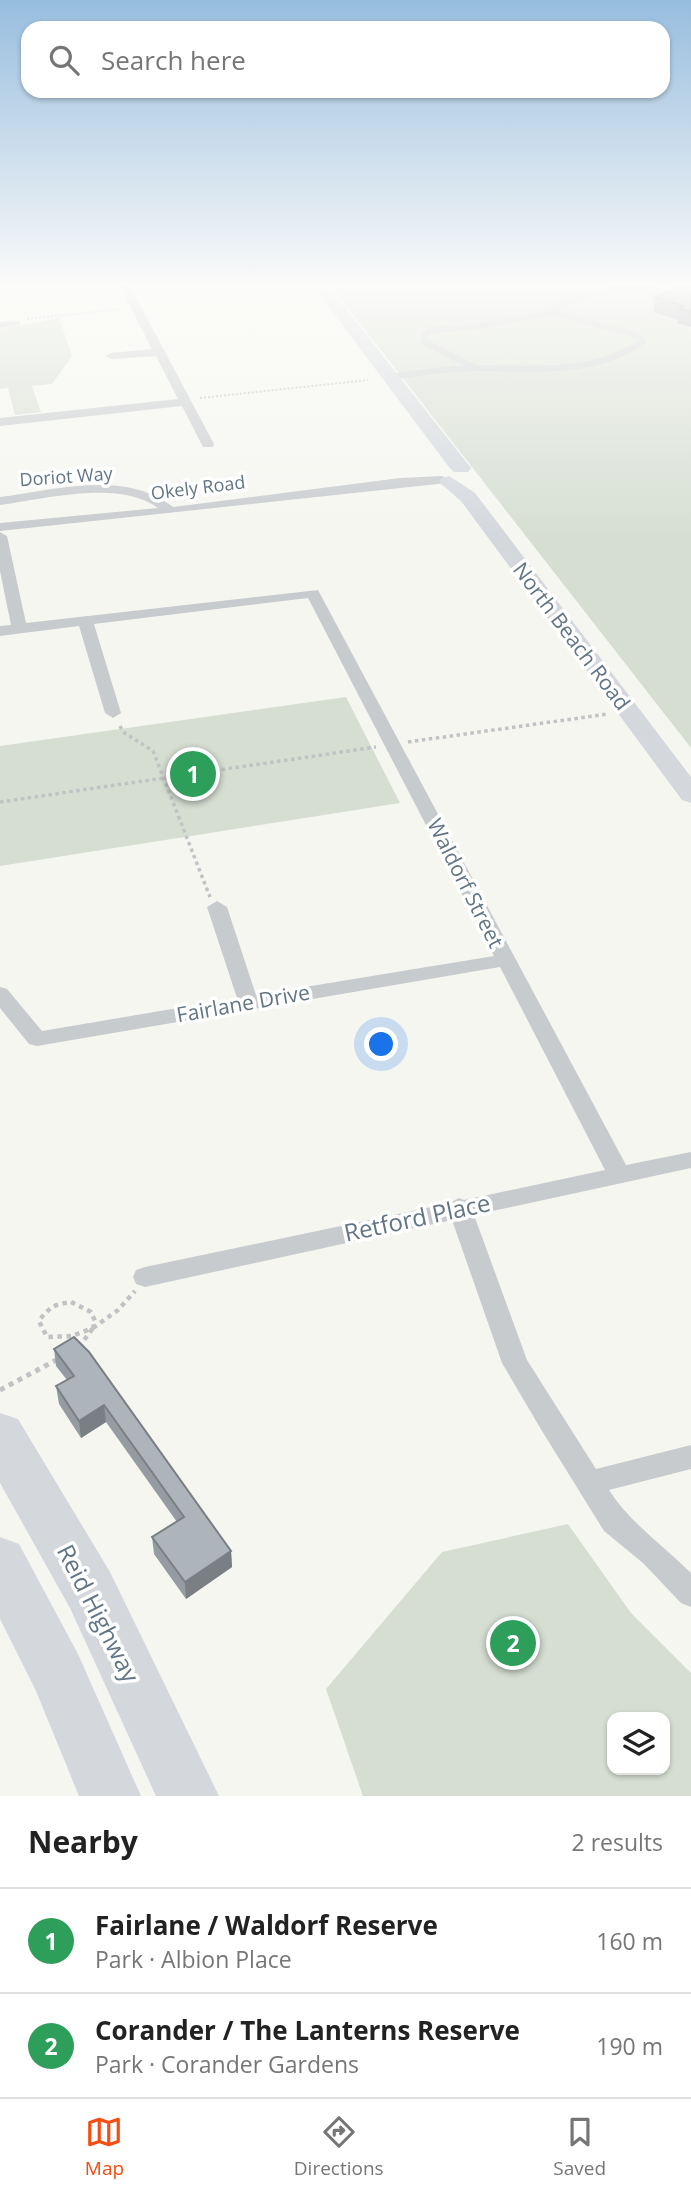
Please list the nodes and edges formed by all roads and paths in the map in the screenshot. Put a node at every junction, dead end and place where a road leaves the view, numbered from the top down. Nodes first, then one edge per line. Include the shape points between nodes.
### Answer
1 (169, 370) edge
2 (372, 370) edge
3 (384, 370) edge
4 (449, 370) edge
5 (390, 377) junction
6 (368, 380) dead end
7 (185, 400) junction
8 (0, 422) edge
9 (208, 444) dead end
10 (450, 475) junction
11 (0, 501) edge
12 (170, 511) junction
13 (0, 527) edge
14 (0, 536) edge
15 (85, 620) junction
16 (19, 628) junction
17 (0, 631) edge
18 (621, 712) dead end
19 (113, 713) joint
20 (394, 744) junction
21 (691, 769) edge
22 (164, 779) junction
23 (691, 795) edge
24 (0, 802) edge
25 (216, 907) joint
26 (506, 960) junction
27 (0, 995) edge
28 (248, 1002) junction
29 (691, 1160) edge
30 (619, 1174) junction
31 (459, 1207) junction
32 (145, 1277) joint
33 (0, 1390) edge
34 (0, 1435) edge
35 (691, 1457) edge
36 (589, 1483) junction
37 (0, 1562) edge
38 (691, 1593) edge
39 (110, 1796) edge
40 (188, 1796) edge

1 - 7 street
2 - 10 main road, North Beach Road
3 - 5 main road, North Beach Road
4 - 5 lane
5 - 10 main road, North Beach Road via 447,444
6 - 7 path
7 - 8 street
7 - 9 street
10 - 12 street, Okely Road
10 - 21 main road, North Beach Road
10 - 23 main road, North Beach Road
11 - 12 street, Doriot Way via 90,491 138,492
12 - 13 street, Okely Road
14 - 16 street
15 - 16 street
15 - 19 street
15 - 20 street, Waldorf Street via 313,593
16 - 17 street
18 - 20 path
19 - 22 path via 123,732 153,751
20 - 22 path
20 - 26 street, Waldorf Street
22 - 24 path
22 - 25 path
25 - 28 street
26 - 28 street, Fairlane Drive
26 - 30 street, Waldorf Street
27 - 28 street, Fairlane Drive via 37,1039
29 - 30 street, Retford Place
30 - 31 street, Retford Place
31 - 32 street, Retford Place
31 - 36 street via 515,1363
32 - 33 path via 111,1318 60,1339 41,1331 43,1311 57,1304 85,1305 95,1321 90,1337 80,1347
34 - 40 highway, Reid Highway via 90,1590
35 - 36 street
36 - 38 street via 614,1522
37 - 39 highway via 58,1674

